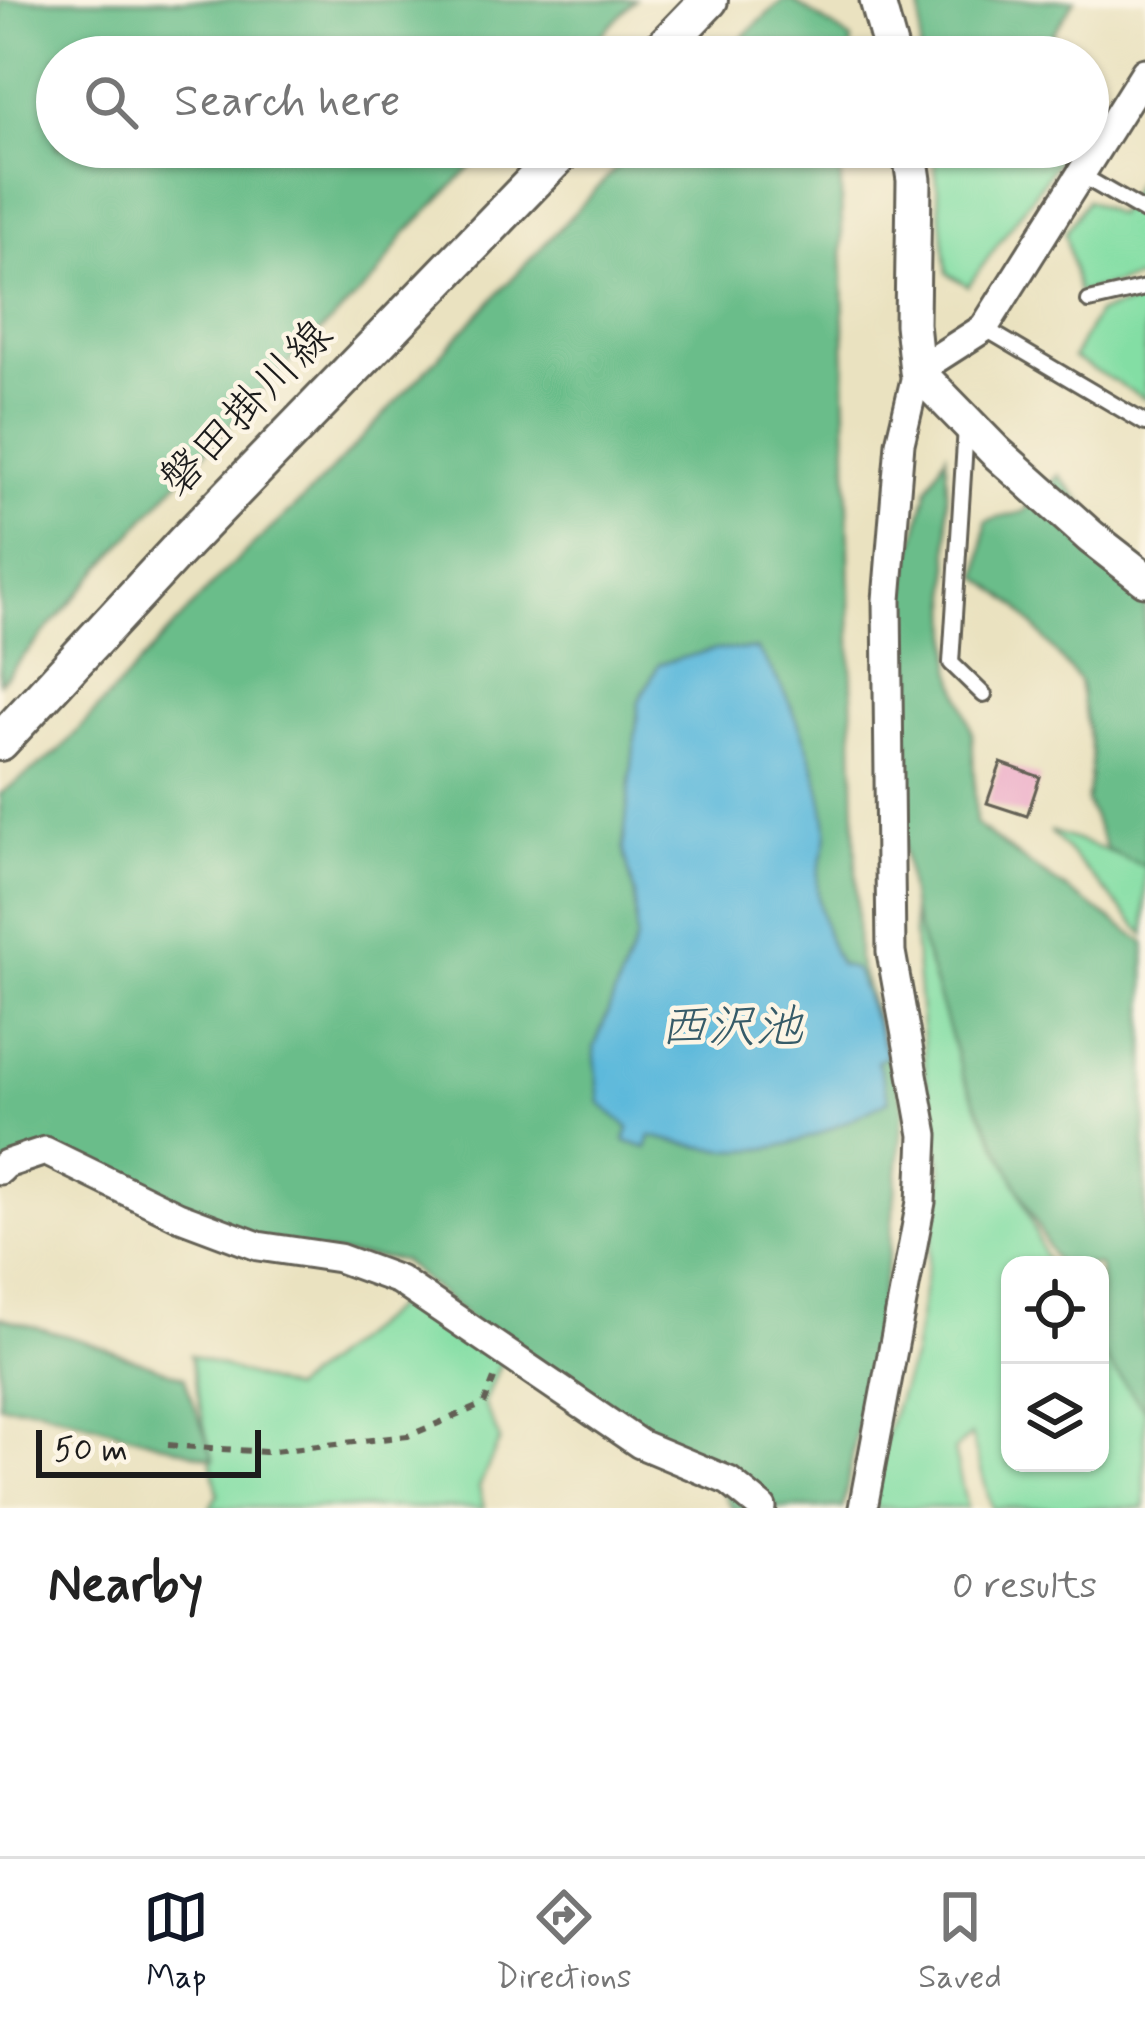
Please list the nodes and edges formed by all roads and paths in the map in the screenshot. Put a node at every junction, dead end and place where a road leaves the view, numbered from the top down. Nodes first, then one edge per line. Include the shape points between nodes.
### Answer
1 (709, 0) edge
2 (877, 0) edge
3 (674, 36) edge
4 (887, 36) edge
5 (1145, 72) edge
6 (1109, 130) edge
7 (547, 168) edge
8 (912, 168) edge
9 (1085, 168) edge
10 (1081, 175) junction
11 (1145, 212) edge
12 (1145, 288) edge
13 (1089, 301) dead end
14 (985, 328) junction
15 (917, 371) junction
16 (966, 422) junction
17 (1145, 424) edge
18 (1145, 579) edge
19 (984, 695) dead end
20 (0, 742) edge
21 (0, 1170) edge
22 (506, 1351) junction
23 (168, 1445) dead end
24 (762, 1508) edge
25 (863, 1508) edge

1 - 3 main road
2 - 4 street
5 - 6 street
7 - 20 main road, 磐田掛川線
8 - 15 street
9 - 10 street
10 - 11 lane
10 - 14 street
12 - 13 lane
14 - 15 street
14 - 17 lane
15 - 16 street
15 - 25 street via 900,443 886,600 892,952 924,1135 922,1202
16 - 18 street
16 - 19 lane via 951,663
21 - 22 street via 46,1151 258,1246 339,1258 399,1280
22 - 23 path via 484,1404 408,1436 265,1452
22 - 24 street via 640,1444 729,1481

